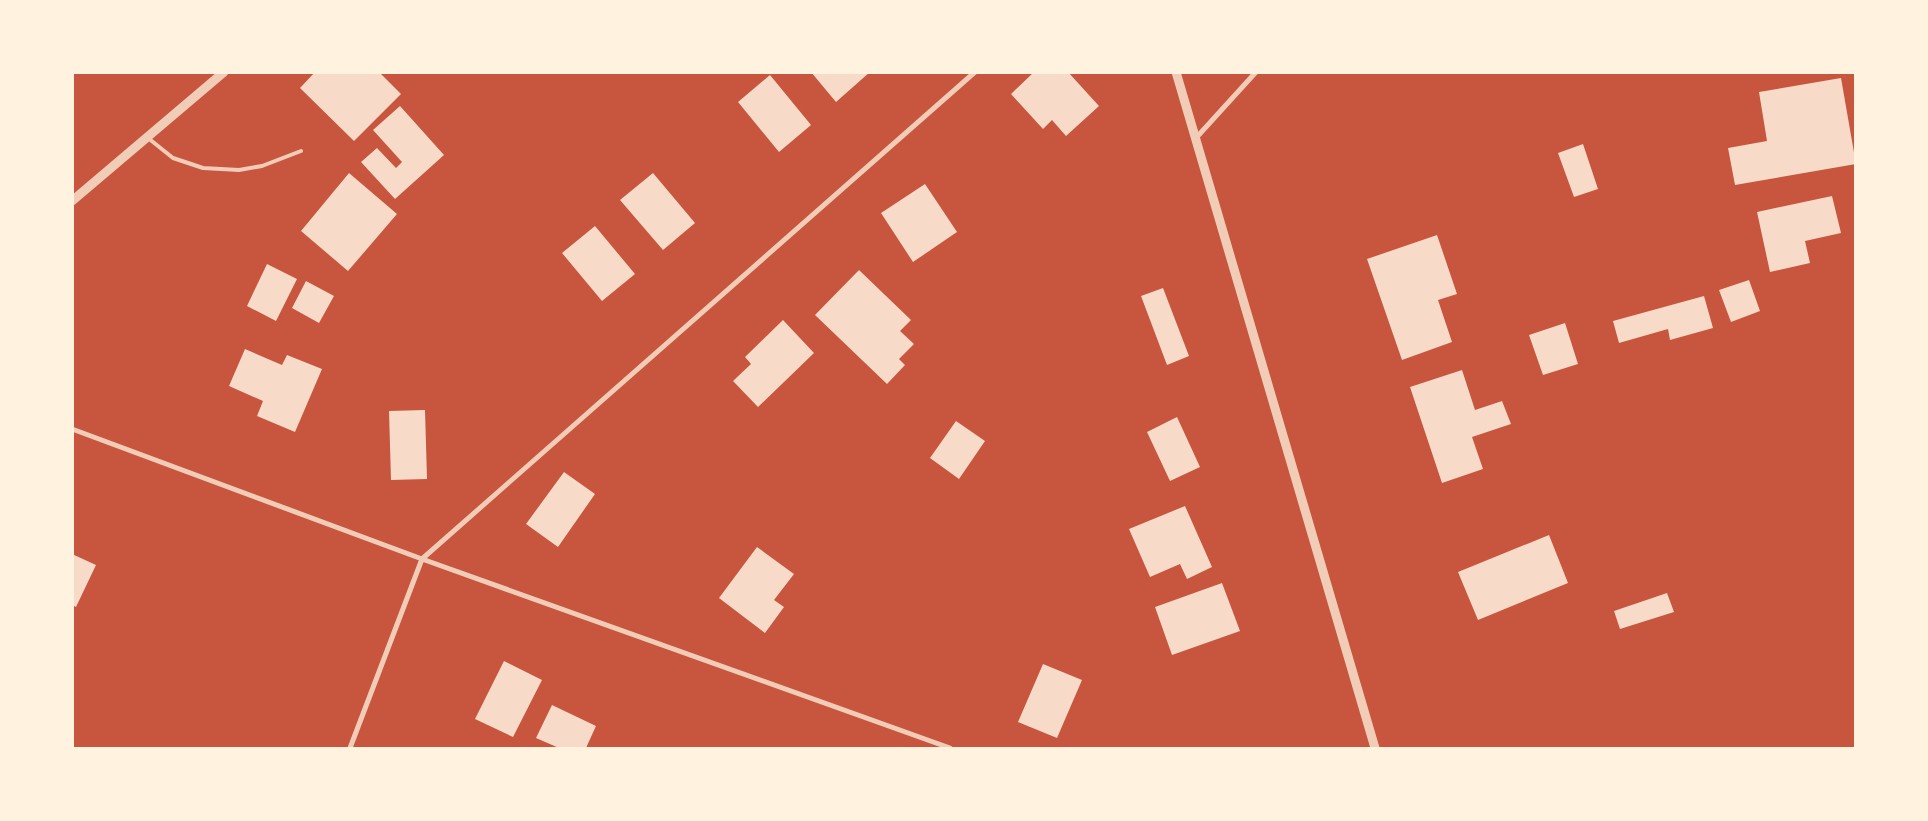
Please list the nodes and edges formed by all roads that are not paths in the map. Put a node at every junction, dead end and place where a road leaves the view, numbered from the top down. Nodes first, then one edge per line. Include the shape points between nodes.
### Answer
1 (224, 72) edge
2 (975, 72) edge
3 (1176, 72) edge
4 (1256, 72) edge
5 (147, 136) junction
6 (1196, 138) junction
7 (301, 151) dead end
8 (72, 201) edge
9 (72, 429) edge
10 (422, 559) junction
11 (350, 748) edge
12 (950, 748) edge
13 (1375, 748) edge

1 - 5 street
2 - 10 street
3 - 6 street
4 - 6 street
5 - 7 lane via 173,158 203,168 238,170 262,166
5 - 8 street
6 - 13 street
9 - 10 street
10 - 11 street
10 - 12 street

